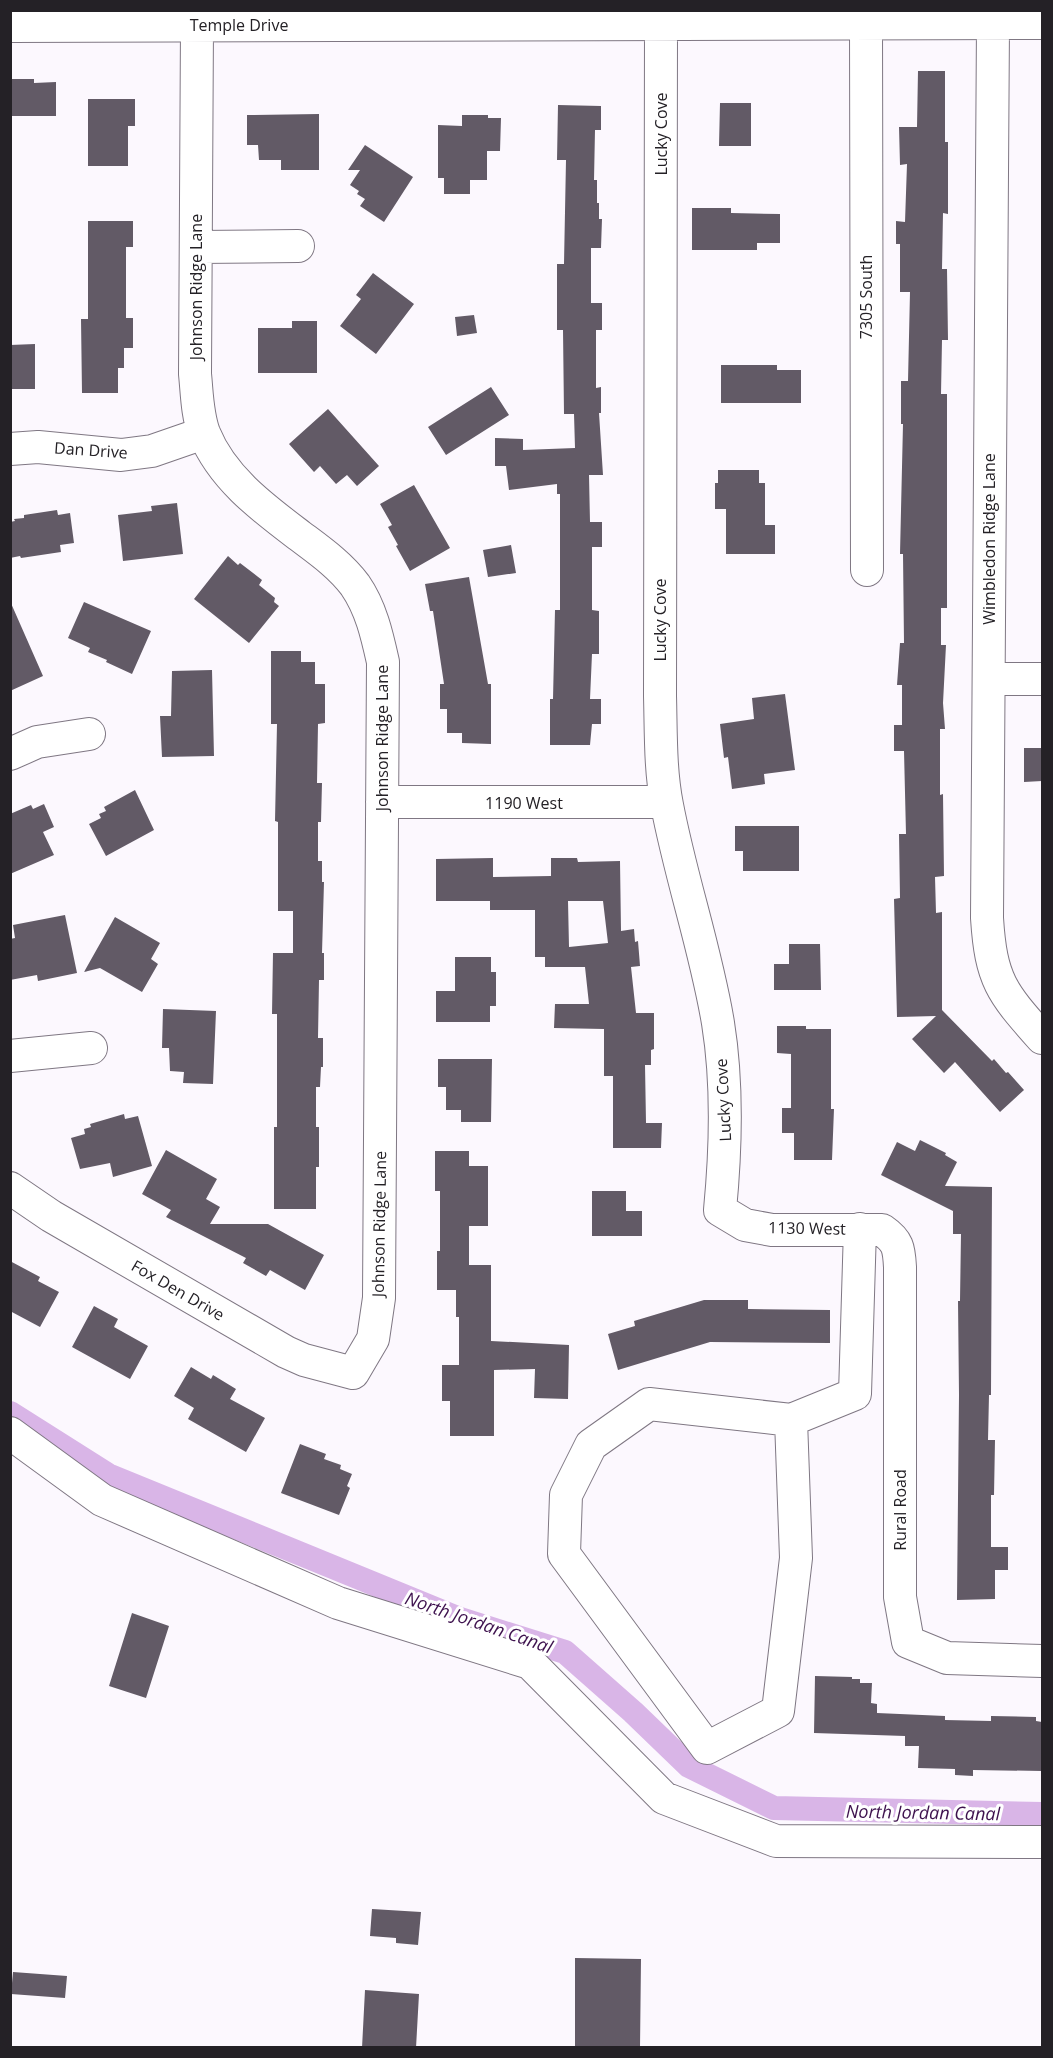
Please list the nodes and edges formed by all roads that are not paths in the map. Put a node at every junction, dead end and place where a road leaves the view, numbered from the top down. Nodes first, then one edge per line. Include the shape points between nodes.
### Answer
1 (533, 17) edge
2 (906, 18) edge
3 (1042, 23) edge
4 (661, 24) junction
5 (866, 24) junction
6 (993, 24) junction
7 (197, 25) junction
8 (10, 26) edge
9 (298, 246) dead end
10 (197, 247) junction
11 (204, 433) junction
12 (10, 449) edge
13 (867, 570) dead end
14 (989, 679) junction
15 (1042, 679) edge
16 (89, 734) dead end
17 (10, 754) edge
18 (382, 802) junction
19 (666, 802) junction
20 (1042, 1038) edge
21 (91, 1048) dead end
22 (10, 1056) edge
23 (10, 1188) edge
24 (720, 1210) joint
25 (860, 1229) junction
26 (895, 1239) joint
27 (354, 1373) joint
28 (790, 1420) junction
29 (10, 1433) edge
30 (1042, 1661) edge
31 (1042, 1842) edge

1 - 4 street, Temple Drive
1 - 7 street, Temple Drive
2 - 5 street, Temple Drive
2 - 6 street, Temple Drive
3 - 6 street, Temple Drive
4 - 5 street, Temple Drive
4 - 19 street, Lucky Cove via 660,696
5 - 13 street, 7305 South
6 - 14 street, Wimbledon Ridge Lane
7 - 8 street, Temple Drive
7 - 10 street, Johnson Ridge Lane
9 - 10 street
10 - 11 street, Johnson Ridge Lane via 195,374
11 - 12 street, Dan Drive via 152,451 121,456 38,447
11 - 18 street, Johnson Ridge Lane via 238,485 334,562 355,585 373,618 383,662
14 - 15 street
14 - 20 street, Wimbledon Ridge Lane via 989,950 1007,997
16 - 17 street via 37,742
18 - 19 street, 1190 West
18 - 27 street, Johnson Ridge Lane via 379,1298 373,1339
19 - 24 street, Lucky Cove via 718,1025 726,1152
21 - 22 street
23 - 27 street, Fox Den Drive via 286,1353
24 - 25 street, 1130 West via 745,1225 772,1230
25 - 26 street, 1130 West via 882,1230
25 - 28 street via 855,1394
26 - 30 street, Rural Road via 900,1267 900,1597 908,1642 947,1658
28 - 28 street via 649,1404 591,1445 566,1495 564,1554 707,1748 778,1710 796,1558
29 - 31 street via 102,1500 338,1603 530,1663 663,1798 776,1840

